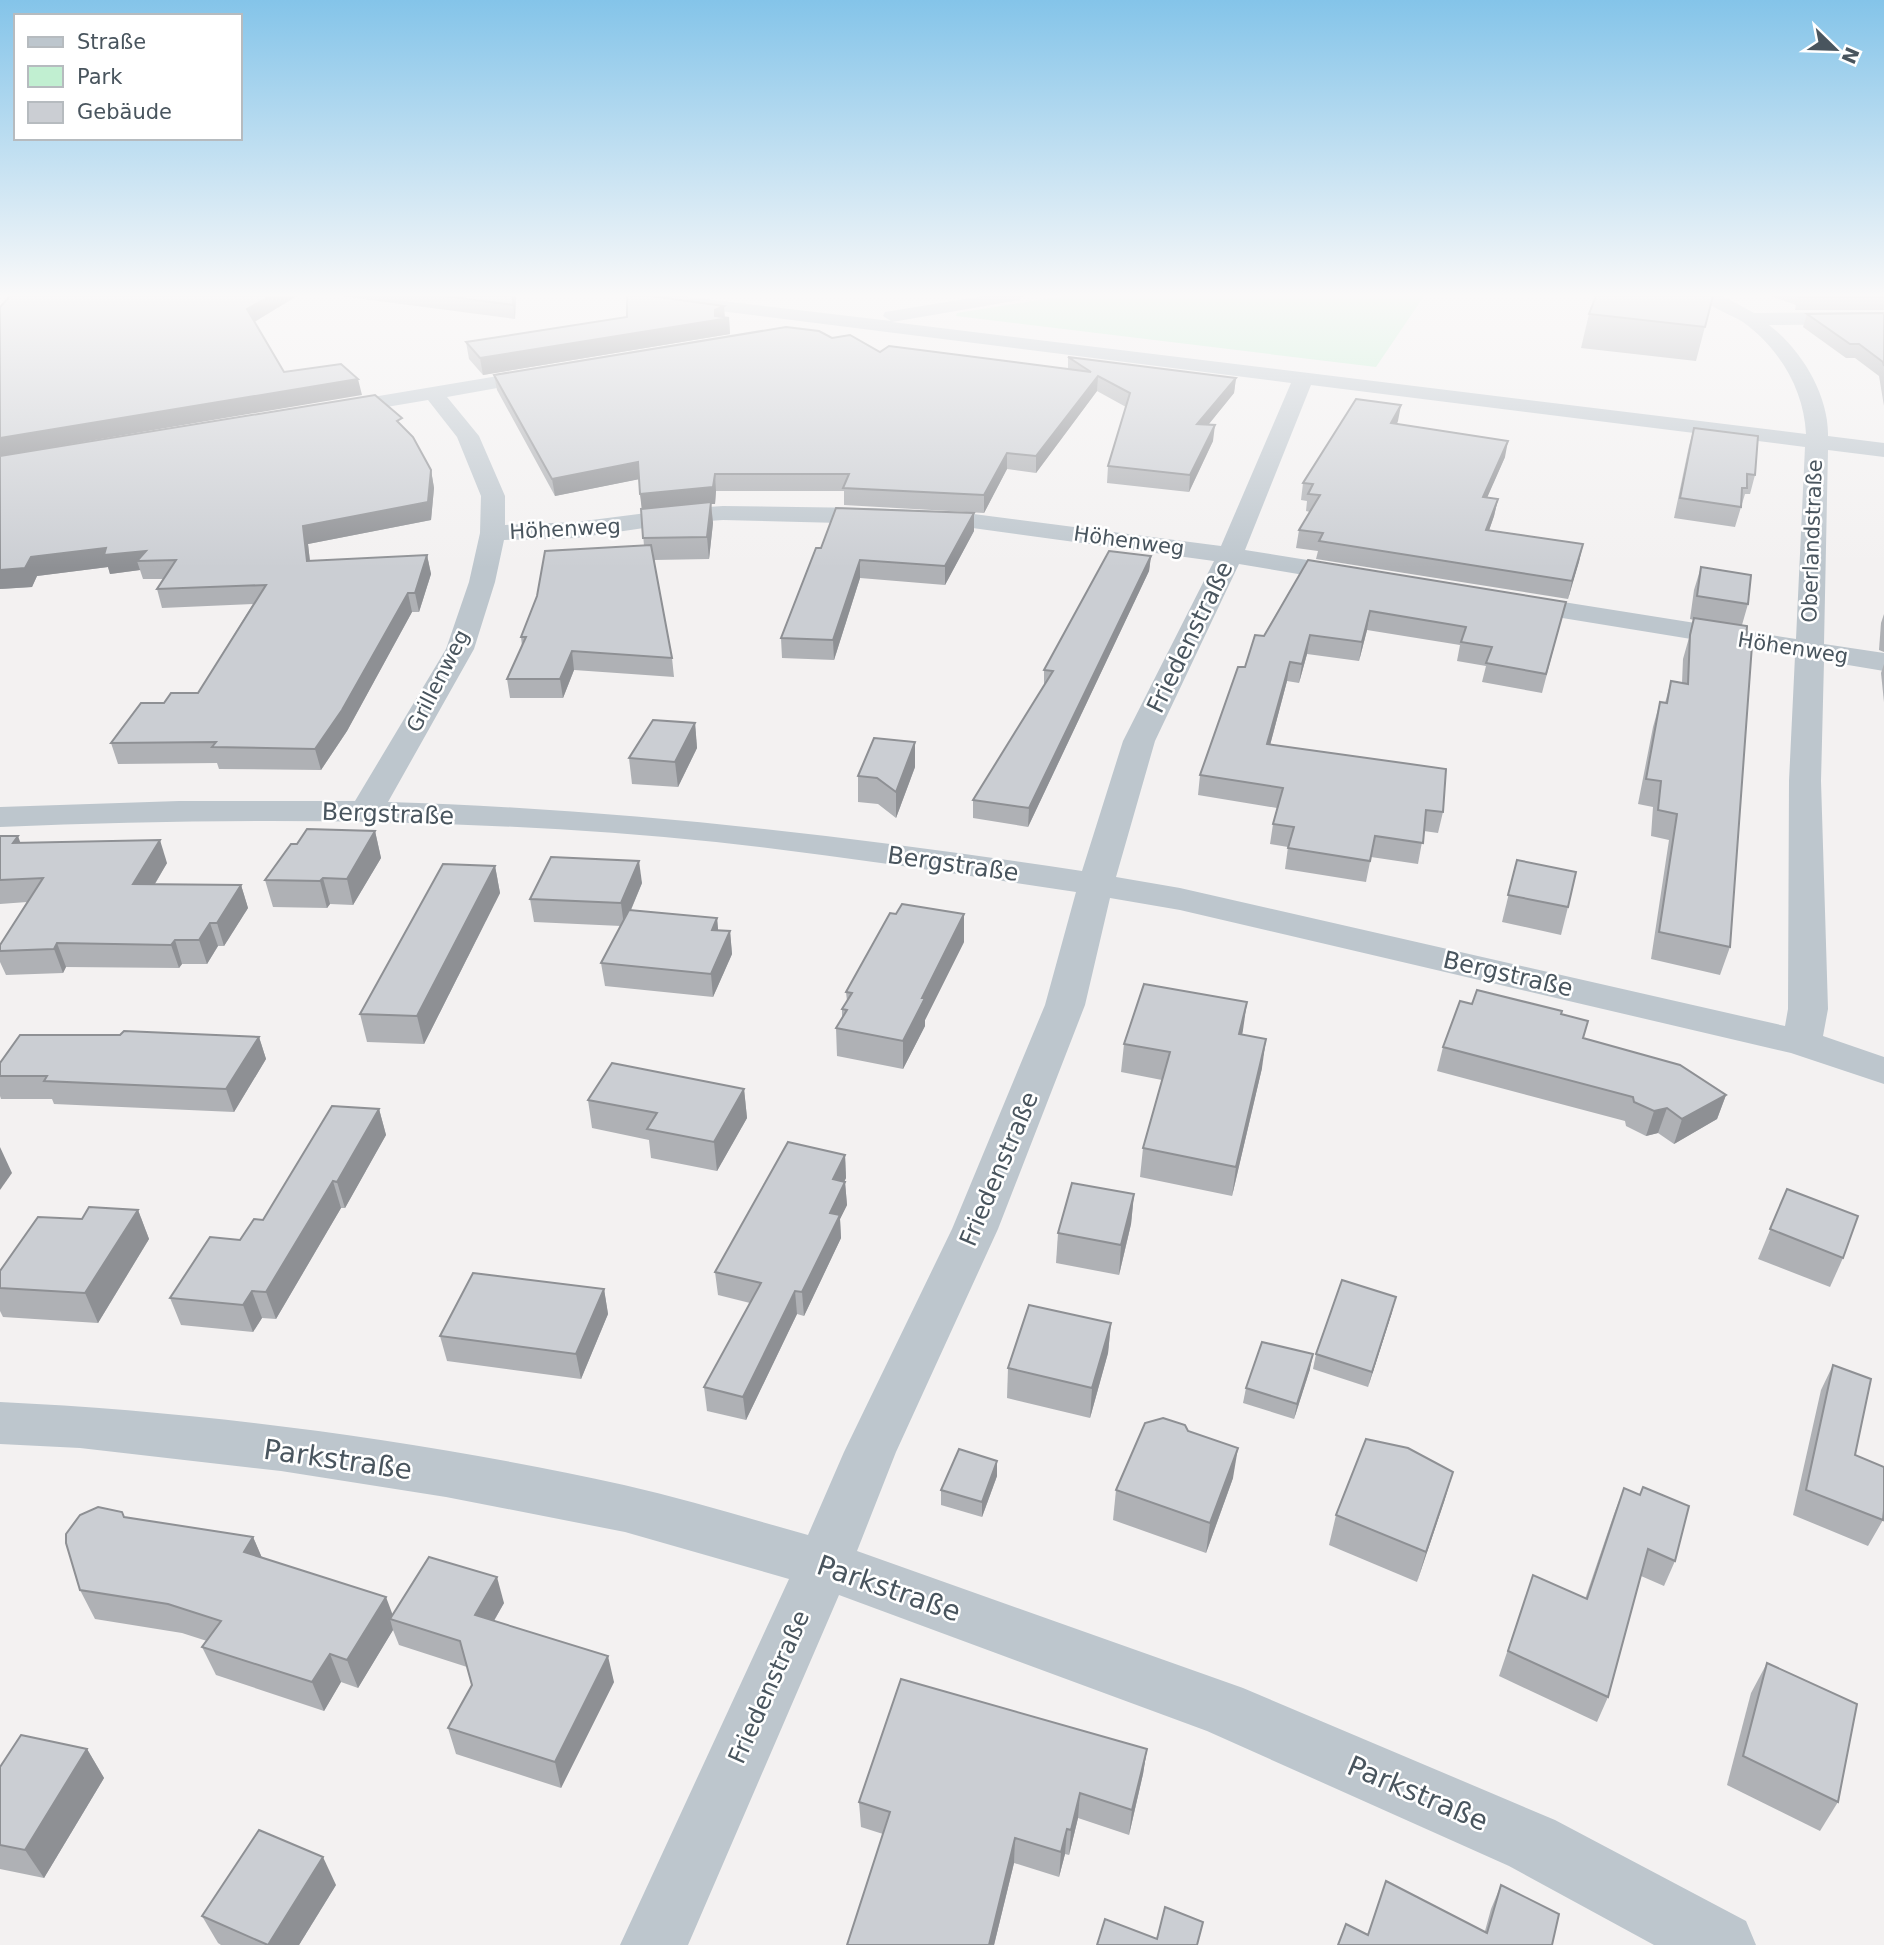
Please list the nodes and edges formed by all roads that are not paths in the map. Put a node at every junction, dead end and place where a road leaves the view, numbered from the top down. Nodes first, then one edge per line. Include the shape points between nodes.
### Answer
1 (470, 387) edge
2 (1300, 387) edge
3 (1373, 387) edge
4 (1435, 387) edge
5 (1806, 387) edge
6 (433, 393) junction
7 (315, 413) edge
8 (1817, 436) junction
9 (1884, 438) edge
10 (1884, 450) edge
11 (493, 533) junction
12 (1230, 555) junction
13 (1384, 581) edge
14 (1494, 599) edge
15 (1808, 651) junction
16 (1884, 663) edge
17 (366, 810) junction
18 (0, 817) edge
19 (1096, 883) junction
20 (1802, 1042) junction
21 (1884, 1071) edge
22 (0, 1423) edge
23 (824, 1564) junction
24 (654, 1945) edge
25 (1722, 1945) edge

1 - 6 street
2 - 12 street, Friedenstraße
3 - 8 street
4 - 8 street
5 - 8 street, Oberlandstraße via 1815,409
6 - 7 street
6 - 11 street, Grillenweg via 468,436 493,496
8 - 9 street
8 - 10 street
8 - 15 street, Oberlandstraße
11 - 12 street, Höhenweg via 601,528 723,513 867,515 1003,524
11 - 17 street, Grillenweg via 460,649
12 - 13 street, Höhenweg
12 - 19 street, Friedenstraße via 1139,741
14 - 15 street, Höhenweg
15 - 16 street, Höhenweg
15 - 20 street, Oberlandstraße via 1808,1009
17 - 18 street, Bergstraße via 112,811
17 - 19 street, Bergstraße via 717,833
19 - 20 street, Bergstraße
19 - 23 street, Friedenstraße via 1053,1040 975,1229 870,1452
20 - 21 street, Bergstraße
22 - 23 street, Parkstraße via 281,1449 446,1474 625,1509
23 - 24 street, Friedenstraße
23 - 25 street, Parkstraße via 1222,1708 1532,1843

